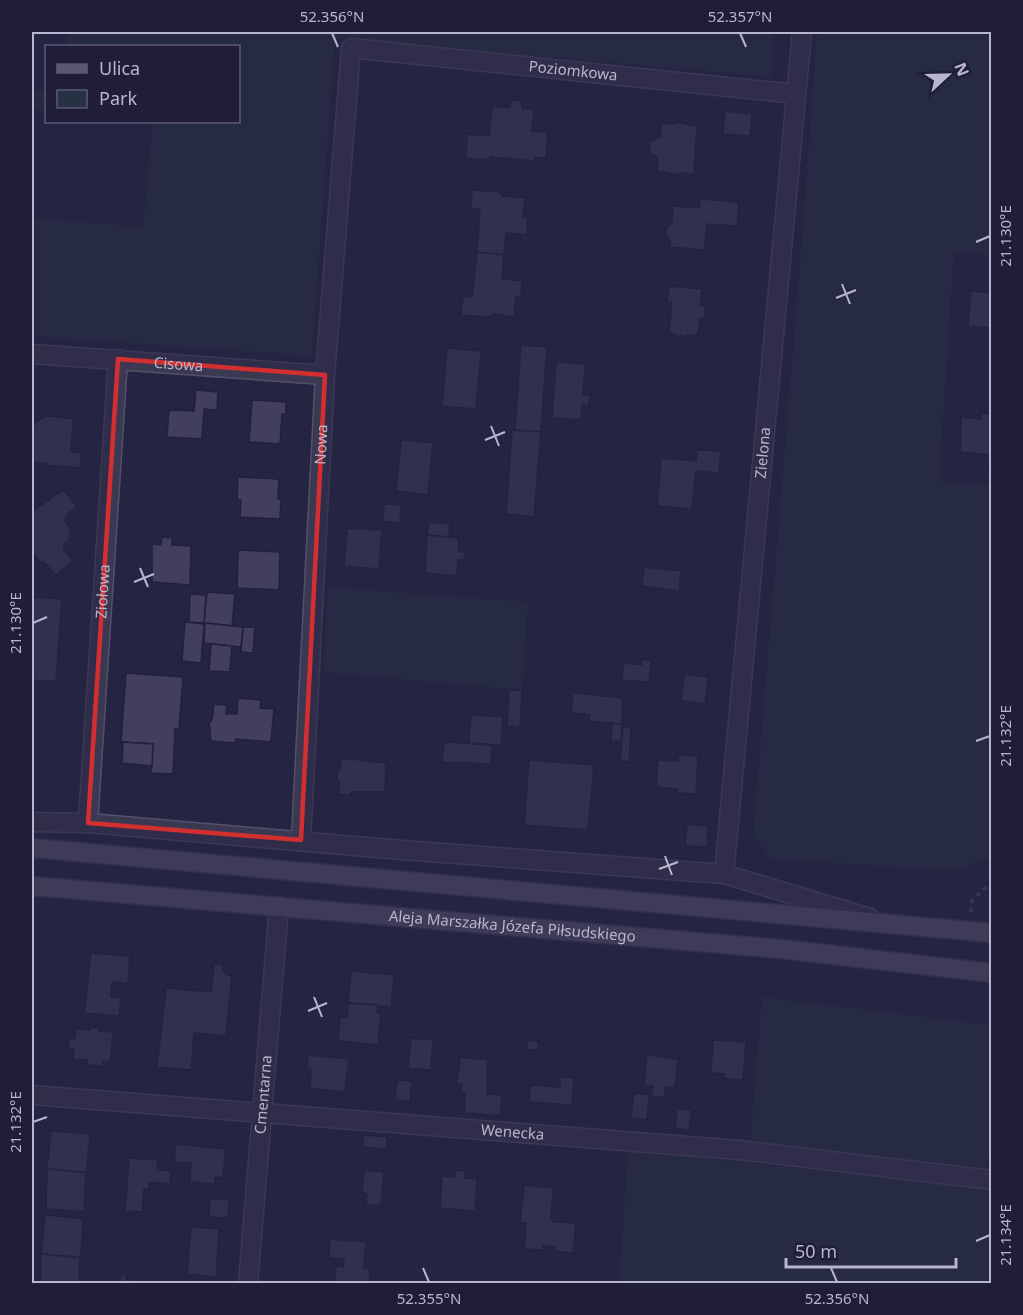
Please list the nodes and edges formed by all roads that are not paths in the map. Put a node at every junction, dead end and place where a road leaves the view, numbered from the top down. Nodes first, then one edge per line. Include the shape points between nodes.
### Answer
1 (802, 32) edge
2 (351, 48) joint
3 (796, 94) junction
4 (32, 354) edge
5 (118, 359) junction
6 (325, 375) junction
7 (32, 822) edge
8 (88, 823) junction
9 (301, 840) junction
10 (32, 848) edge
11 (724, 874) junction
12 (32, 886) edge
13 (279, 906) junction
14 (886, 923) junction
15 (992, 933) edge
16 (992, 973) edge
17 (32, 1095) edge
18 (262, 1112) junction
19 (992, 1180) edge
20 (248, 1284) edge

1 - 3 street, Zielona
2 - 3 street, Poziomkowa
2 - 6 street, Nowa
3 - 11 street, Zielona
4 - 5 street, Cisowa
5 - 6 street, Cisowa
5 - 8 street, Ziołowa
6 - 9 street, Nowa
7 - 8 street
8 - 9 street
9 - 11 street
10 - 14 main road
11 - 14 street
12 - 13 main road, Aleja Marszałka Józefa Piłsudskiego
13 - 16 main road, Aleja Marszałka Józefa Piłsudskiego via 781,949
13 - 18 street, Cmentarna
14 - 15 main road
17 - 18 street, Wenecka
18 - 19 street, Wenecka via 739,1150
18 - 20 street, Cmentarna

